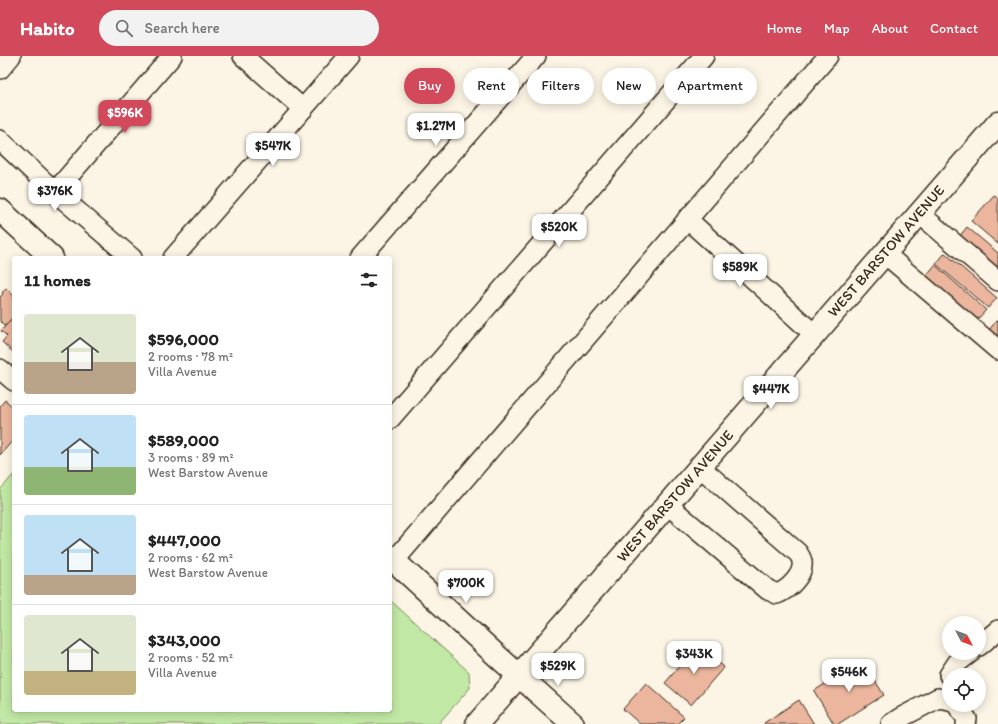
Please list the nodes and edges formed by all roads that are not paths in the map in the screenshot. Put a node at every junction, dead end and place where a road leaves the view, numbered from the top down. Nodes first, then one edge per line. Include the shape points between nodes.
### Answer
1 (11, 56) edge
2 (172, 56) edge
3 (243, 56) edge
4 (349, 56) edge
5 (536, 56) edge
6 (704, 56) edge
7 (828, 56) edge
8 (0, 69) edge
9 (303, 109) junction
10 (998, 123) edge
11 (0, 140) edge
12 (55, 192) junction
13 (0, 210) edge
14 (919, 213) junction
15 (688, 219) junction
16 (884, 253) junction
17 (50, 256) edge
18 (130, 256) edge
19 (175, 256) edge
20 (362, 256) edge
21 (998, 281) edge
22 (814, 334) junction
23 (998, 350) edge
24 (392, 417) edge
25 (700, 468) junction
26 (668, 505) junction
27 (392, 559) edge
28 (998, 630) edge
29 (986, 640) edge
30 (961, 660) edge
31 (954, 668) edge
32 (519, 676) junction
33 (942, 700) edge
34 (962, 712) edge
35 (477, 724) edge
36 (574, 724) edge
37 (891, 724) edge
38 (966, 724) edge

1 - 8 street
2 - 12 street
3 - 9 street
4 - 9 street
5 - 20 street
6 - 24 street
7 - 15 street
9 - 19 street
10 - 14 main road, WEST BARSTOW AVENUE
11 - 12 street
12 - 18 street
13 - 17 main road
14 - 16 main road, WEST BARSTOW AVENUE
14 - 21 street
15 - 22 street
15 - 27 street
16 - 22 main road, WEST BARSTOW AVENUE
16 - 23 street
22 - 25 main road, WEST BARSTOW AVENUE
25 - 26 main road, WEST BARSTOW AVENUE
25 - 26 street via 798,553 802,561 802,571 784,591 777,594 768,590
26 - 32 main road, WEST BARSTOW AVENUE
27 - 32 main road
28 - 29 street
30 - 31 street
32 - 35 main road, WEST BARSTOW AVENUE
32 - 36 main road
33 - 37 street
34 - 38 street via 967,719

